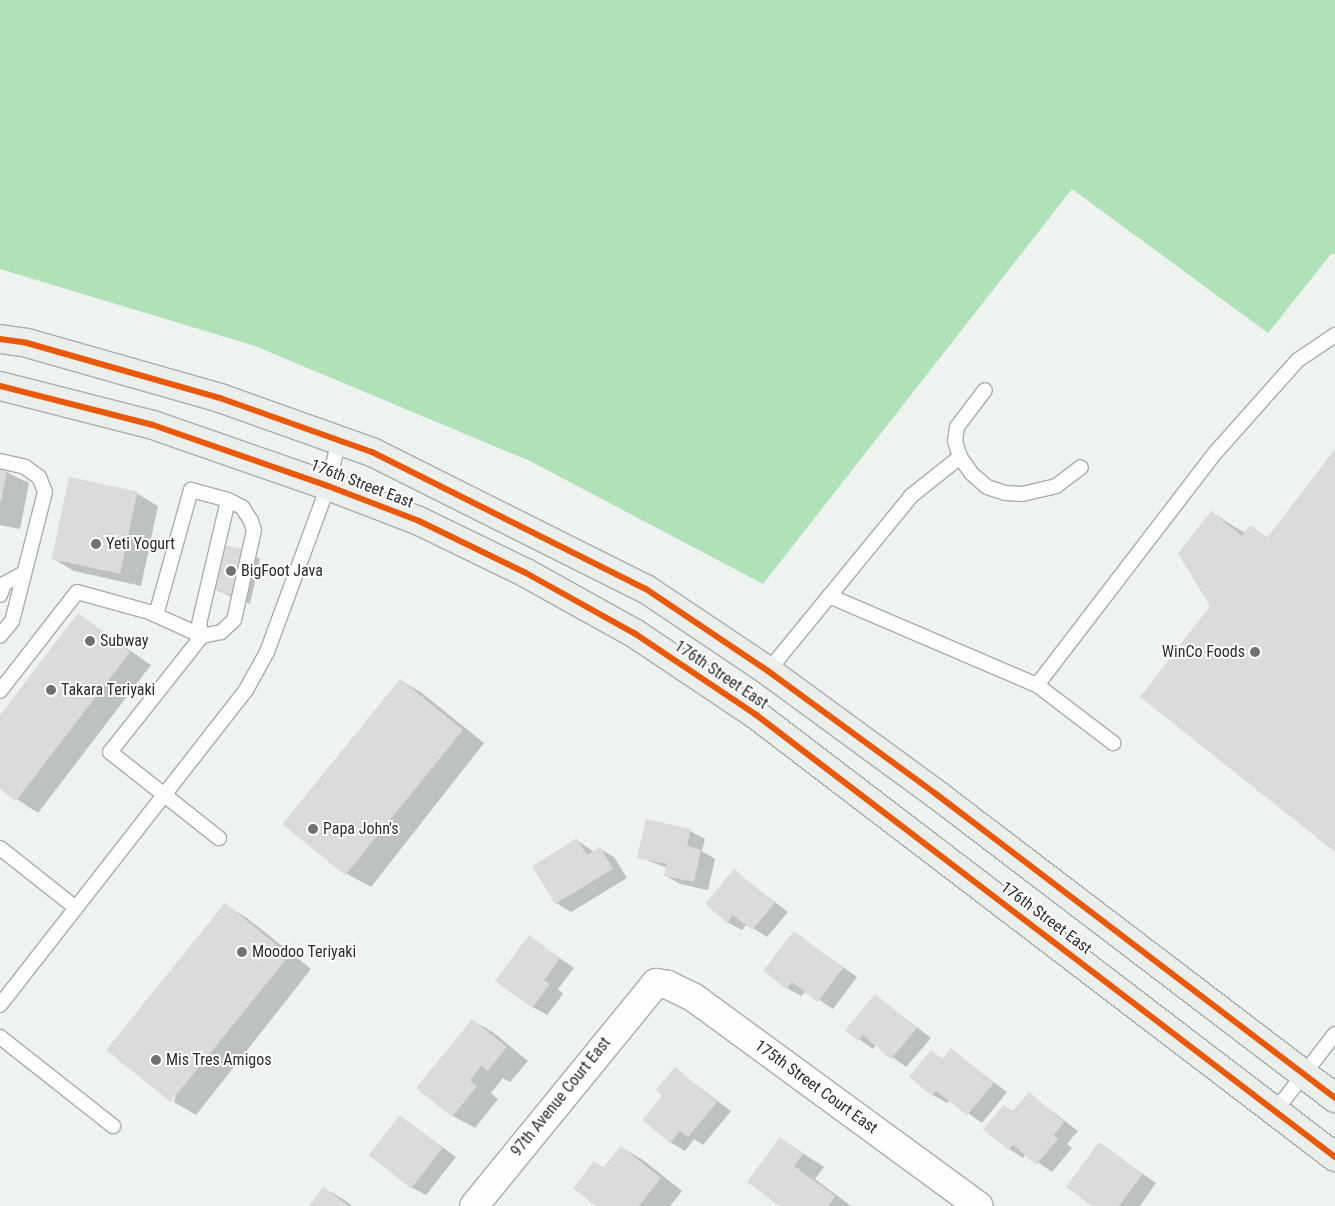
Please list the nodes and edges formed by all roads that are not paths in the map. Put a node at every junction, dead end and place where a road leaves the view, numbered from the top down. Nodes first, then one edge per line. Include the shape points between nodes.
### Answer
1 (1335, 335) edge
2 (0, 339) edge
3 (0, 386) edge
4 (985, 390) dead end
5 (339, 440) junction
6 (960, 457) junction
7 (0, 461) edge
8 (1081, 467) dead end
9 (328, 486) junction
10 (228, 500) junction
11 (24, 572) junction
12 (0, 595) edge
13 (829, 596) junction
14 (156, 615) junction
15 (0, 636) edge
16 (202, 636) junction
17 (768, 670) junction
18 (1037, 685) junction
19 (0, 691) edge
20 (1113, 743) dead end
21 (164, 795) junction
22 (219, 838) dead end
23 (0, 848) edge
24 (76, 908) junction
25 (649, 988) joint
26 (0, 1005) edge
27 (1335, 1034) edge
28 (0, 1037) edge
29 (1304, 1074) junction
30 (1335, 1098) edge
31 (1276, 1110) junction
32 (113, 1126) dead end
33 (1335, 1157) edge
34 (474, 1206) edge
35 (979, 1206) edge

1 - 18 lane via 1298,360 1215,453
2 - 5 main road, 176th Street East via 27,343 220,398
3 - 9 main road, 176th Street East via 153,425
4 - 6 lane via 957,427 955,440
5 - 9 lane
5 - 17 main road, 176th Street East via 372,452 516,521 646,589
6 - 8 lane via 970,473 987,487 1005,493 1022,494 1056,486
6 - 13 lane via 911,496
7 - 11 lane via 25,467 39,477 45,492
9 - 21 lane via 267,652 246,690
9 - 31 main road, 176th Street East via 428,526 526,573 634,633 755,714
10 - 14 lane via 191,490
10 - 16 lane via 199,624
10 - 16 lane via 242,507 254,530 234,620 221,632
11 - 12 lane via 4,584
11 - 15 lane via 12,621
13 - 17 lane
13 - 18 lane
14 - 16 lane
14 - 19 lane via 77,592
16 - 21 lane via 110,752
17 - 29 main road, 176th Street East
18 - 20 lane
21 - 22 lane
21 - 24 lane
23 - 24 lane
24 - 26 lane
25 - 34 street, 97th Avenue Court East
25 - 35 street, 175th Street Court East via 656,983 668,985 693,997
27 - 29 lane
28 - 32 lane
29 - 30 main road, 176th Street East
29 - 31 lane
31 - 33 main road, 176th Street East

